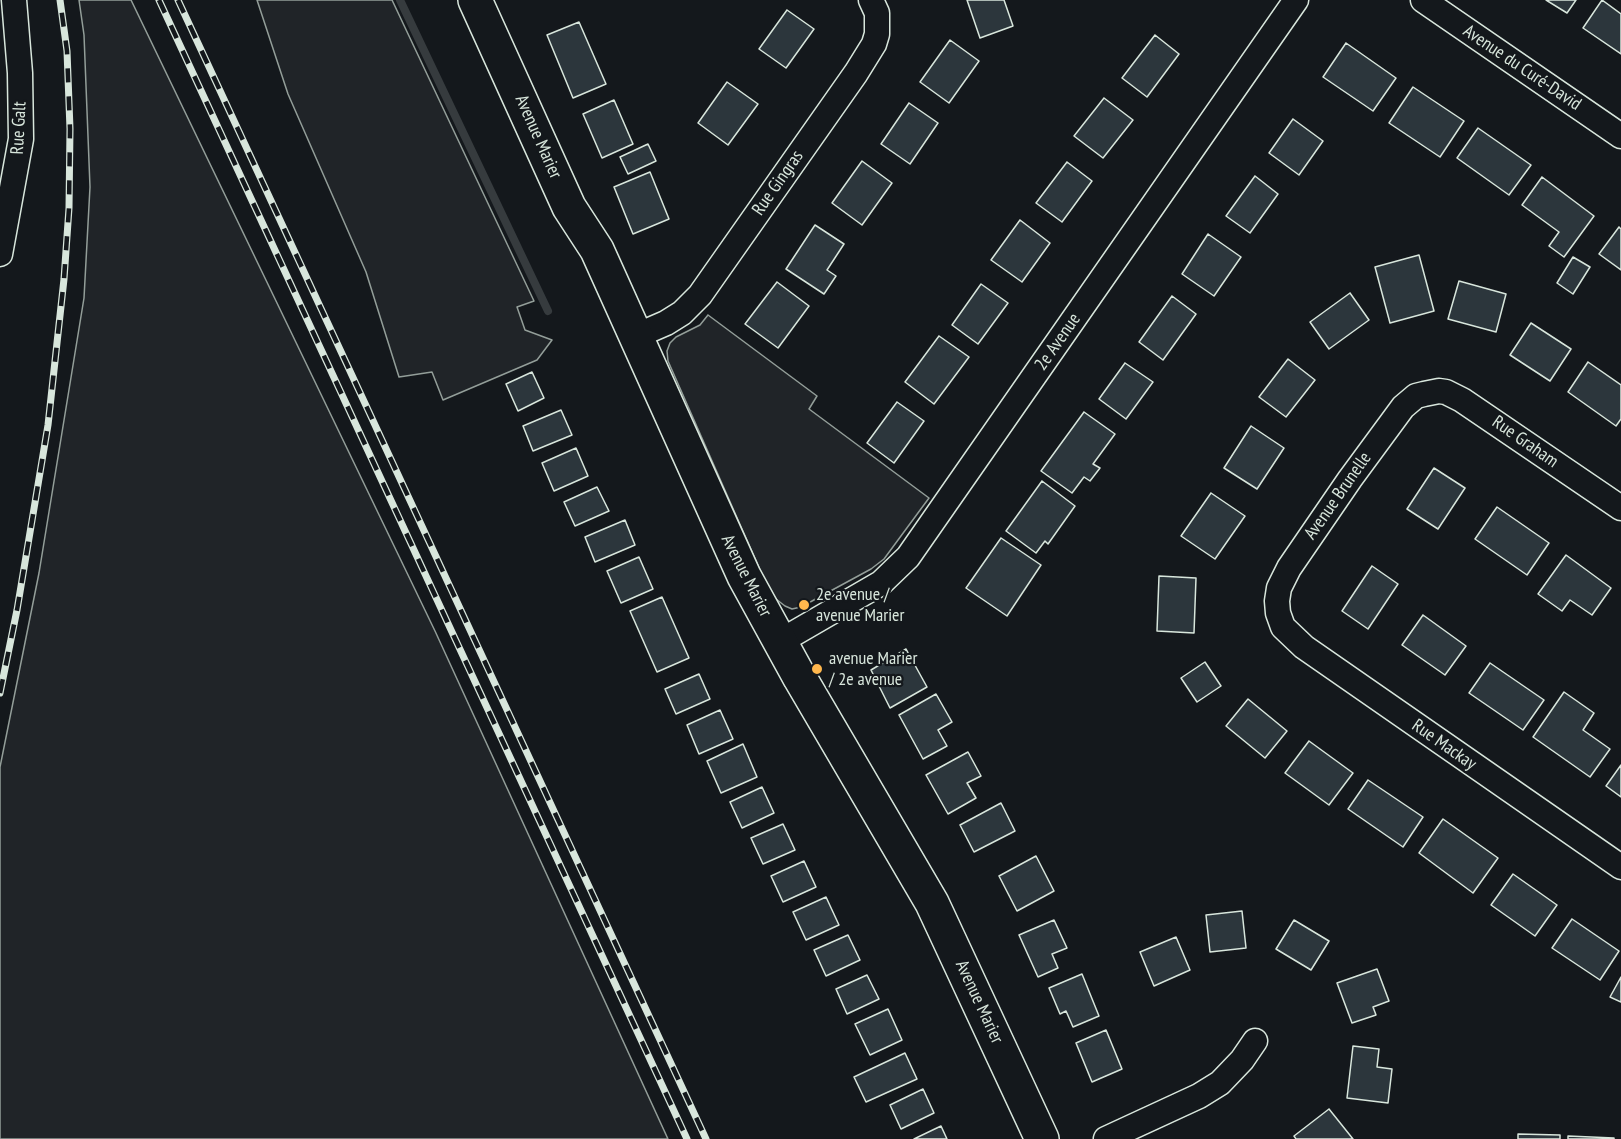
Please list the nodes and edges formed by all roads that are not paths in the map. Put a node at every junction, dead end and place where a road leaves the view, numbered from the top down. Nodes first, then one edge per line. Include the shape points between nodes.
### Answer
1 (14, 0) edge
2 (475, 0) edge
3 (871, 0) edge
4 (1296, 0) edge
5 (1423, 0) edge
6 (1621, 136) edge
7 (9, 156) edge
8 (0, 254) edge
9 (636, 336) junction
10 (1424, 394) joint
11 (1621, 508) edge
12 (1278, 613) joint
13 (781, 641) junction
14 (1621, 867) edge
15 (1255, 1041) dead end
16 (1042, 1139) edge
17 (1106, 1139) edge

1 - 7 street, Rue Galt via 21,139
2 - 9 street, Avenue Marier via 569,207 597,250
3 - 9 street, Rue Gingras via 877,13 877,34 871,50 842,92 700,295 682,313
4 - 13 street, 2e Avenue via 908,556 874,588
5 - 6 street, Avenue du Curé-David
7 - 8 street, Rue Galt
9 - 13 street, Avenue Marier via 740,567
10 - 11 street, Rue Graham via 1446,392 1462,400
10 - 12 street, Avenue Brunelle via 1394,417 1289,568 1278,595
12 - 14 street, Rue Mackay via 1283,627 1308,650
13 - 16 street, Avenue Marier via 936,911
15 - 17 street via 1231,1073 1210,1090

